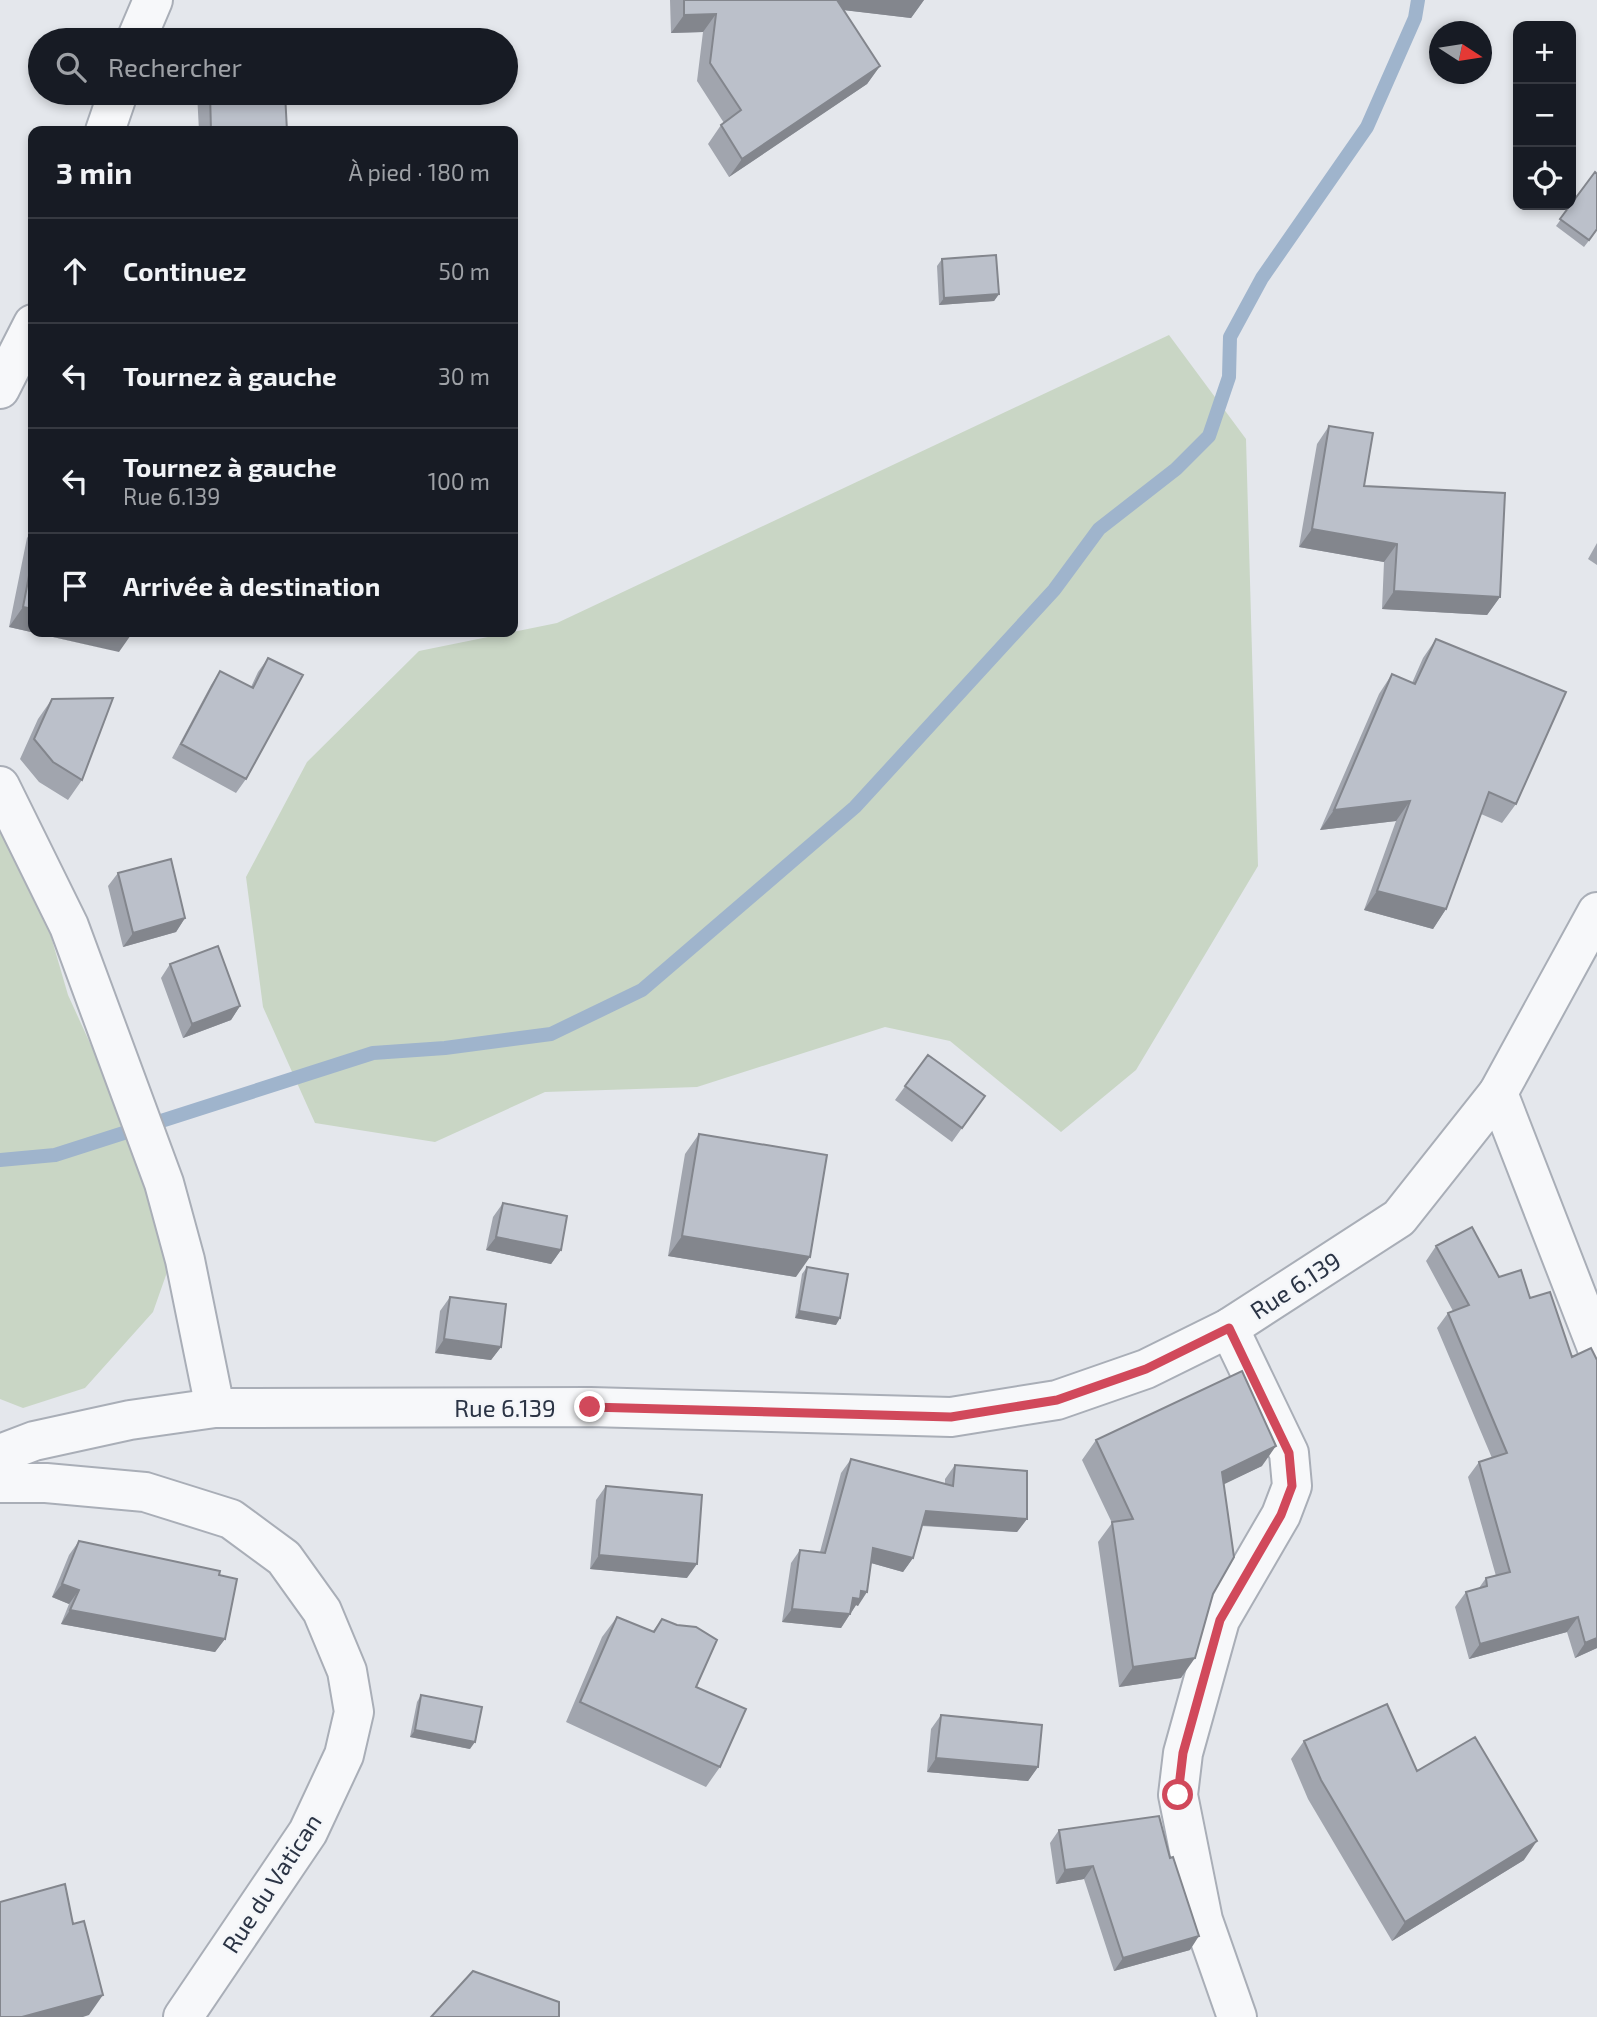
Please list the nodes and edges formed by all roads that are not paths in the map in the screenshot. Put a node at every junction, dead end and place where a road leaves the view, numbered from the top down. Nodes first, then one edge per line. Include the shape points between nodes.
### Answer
1 (153, 0) edge
2 (141, 28) edge
3 (114, 105) edge
4 (107, 126) edge
5 (28, 334) edge
6 (0, 389) edge
7 (0, 786) edge
8 (1597, 912) edge
9 (1498, 1093) junction
10 (1229, 1328) junction
11 (1597, 1348) edge
12 (215, 1408) junction
13 (0, 1454) edge
14 (0, 1483) edge
15 (183, 2017) edge
16 (1237, 2017) edge

1 - 2 street
3 - 4 street
5 - 6 street
7 - 12 street via 69,926 164,1183
8 - 9 street, Rue 6.139
9 - 10 street, Rue 6.139 via 1399,1219
9 - 11 street
10 - 12 street, Rue 6.139 via 1146,1369 1057,1400 951,1417 590,1407
10 - 16 street via 1289,1453 1292,1486 1281,1515 1220,1620 1183,1753 1178,1795 1203,1920
12 - 13 street, Rue 6.139 via 130,1420 34,1441
14 - 15 street, Rue du Vatican via 145,1492 230,1519 284,1558 322,1611 347,1671 354,1712 344,1755 313,1821

